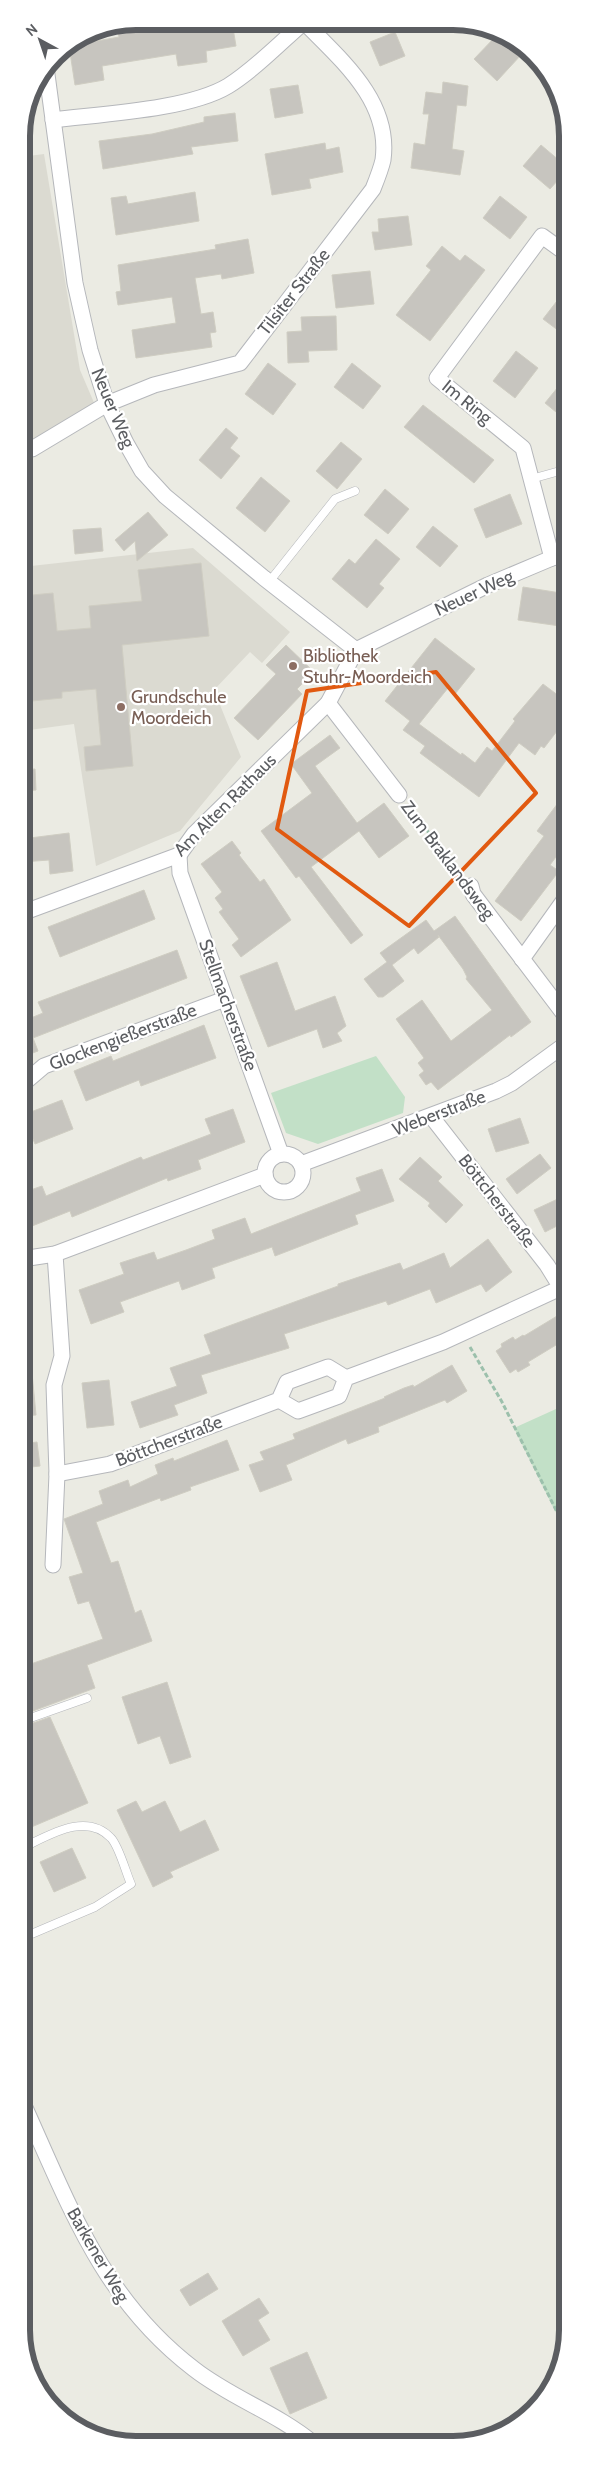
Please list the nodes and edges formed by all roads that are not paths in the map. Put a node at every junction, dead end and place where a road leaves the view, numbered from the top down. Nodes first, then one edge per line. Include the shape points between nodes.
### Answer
1 (294, 30) edge
2 (312, 30) edge
3 (47, 78) edge
4 (53, 120) junction
5 (559, 248) edge
6 (107, 404) junction
7 (30, 449) edge
8 (559, 472) edge
9 (531, 479) junction
10 (355, 492) dead end
11 (559, 556) edge
12 (552, 558) junction
13 (269, 582) junction
14 (356, 650) junction
15 (328, 703) junction
16 (399, 795) road end
17 (179, 855) junction
18 (471, 886) road end
19 (559, 907) edge
20 (30, 910) edge
21 (522, 959) junction
22 (225, 999) junction
23 (559, 1008) edge
24 (559, 1048) edge
25 (30, 1078) edge
26 (431, 1116) junction
27 (281, 1154) junction
28 (301, 1164) junction
29 (265, 1175) junction
30 (55, 1254) junction
31 (30, 1258) edge
32 (559, 1281) edge
33 (559, 1288) edge
34 (346, 1378) junction
35 (279, 1400) junction
36 (57, 1474) junction
37 (53, 1565) dead end
38 (86, 1698) dead end
39 (30, 1718) edge
40 (30, 1844) edge
41 (30, 1935) edge
42 (30, 2119) edge
43 (304, 2436) edge

1 - 4 street via 229,85 213,93 133,110
2 - 6 street, Tilsiter Straße via 367,91 376,110 384,147 374,189 240,363 154,386
3 - 4 street, Neuer Weg
4 - 6 street, Neuer Weg via 75,283 90,350
5 - 9 street, Im Ring via 542,236 438,378 523,448
6 - 7 street, Tilsiter Straße
6 - 13 street, Neuer Weg via 142,471 165,496
8 - 9 lane
9 - 12 street, Im Ring
10 - 13 lane via 335,499
11 - 12 street, Neuer Weg
12 - 14 street, Neuer Weg via 488,585
13 - 14 street, Neuer Weg
14 - 15 street
15 - 16 street, Zum Braklandsweg
15 - 17 street, Am Alten Rathaus via 194,834
17 - 20 street, Am Alten Rathaus
17 - 22 street, Stellmacherstraße via 180,873
18 - 21 street, Zum Braklandsweg via 473,894
19 - 21 street
21 - 23 street, Zum Braklandsweg
22 - 25 street, Glockengießerstraße via 44,1066
22 - 27 street, Stellmacherstraße
24 - 26 street, Weberstraße via 512,1083
26 - 28 street, Weberstraße
26 - 32 street, Böttcherstraße
27 - 28 street via 296,1158
27 - 29 street via 272,1158 266,1166
28 - 29 street via 302,1180 290,1191 274,1189
29 - 30 street
30 - 31 street
30 - 36 street via 62,1356 54,1385
33 - 34 street, Böttcherstraße via 462,1333
34 - 35 street via 328,1367 287,1382
34 - 35 street via 339,1396 298,1411
35 - 36 street, Böttcherstraße via 110,1464
36 - 37 street
38 - 39 lane
40 - 41 lane via 69,1827 99,1830 112,1838 131,1884 95,1907
42 - 43 street, Barkener Weg via 78,2224 106,2275 130,2309 194,2370

